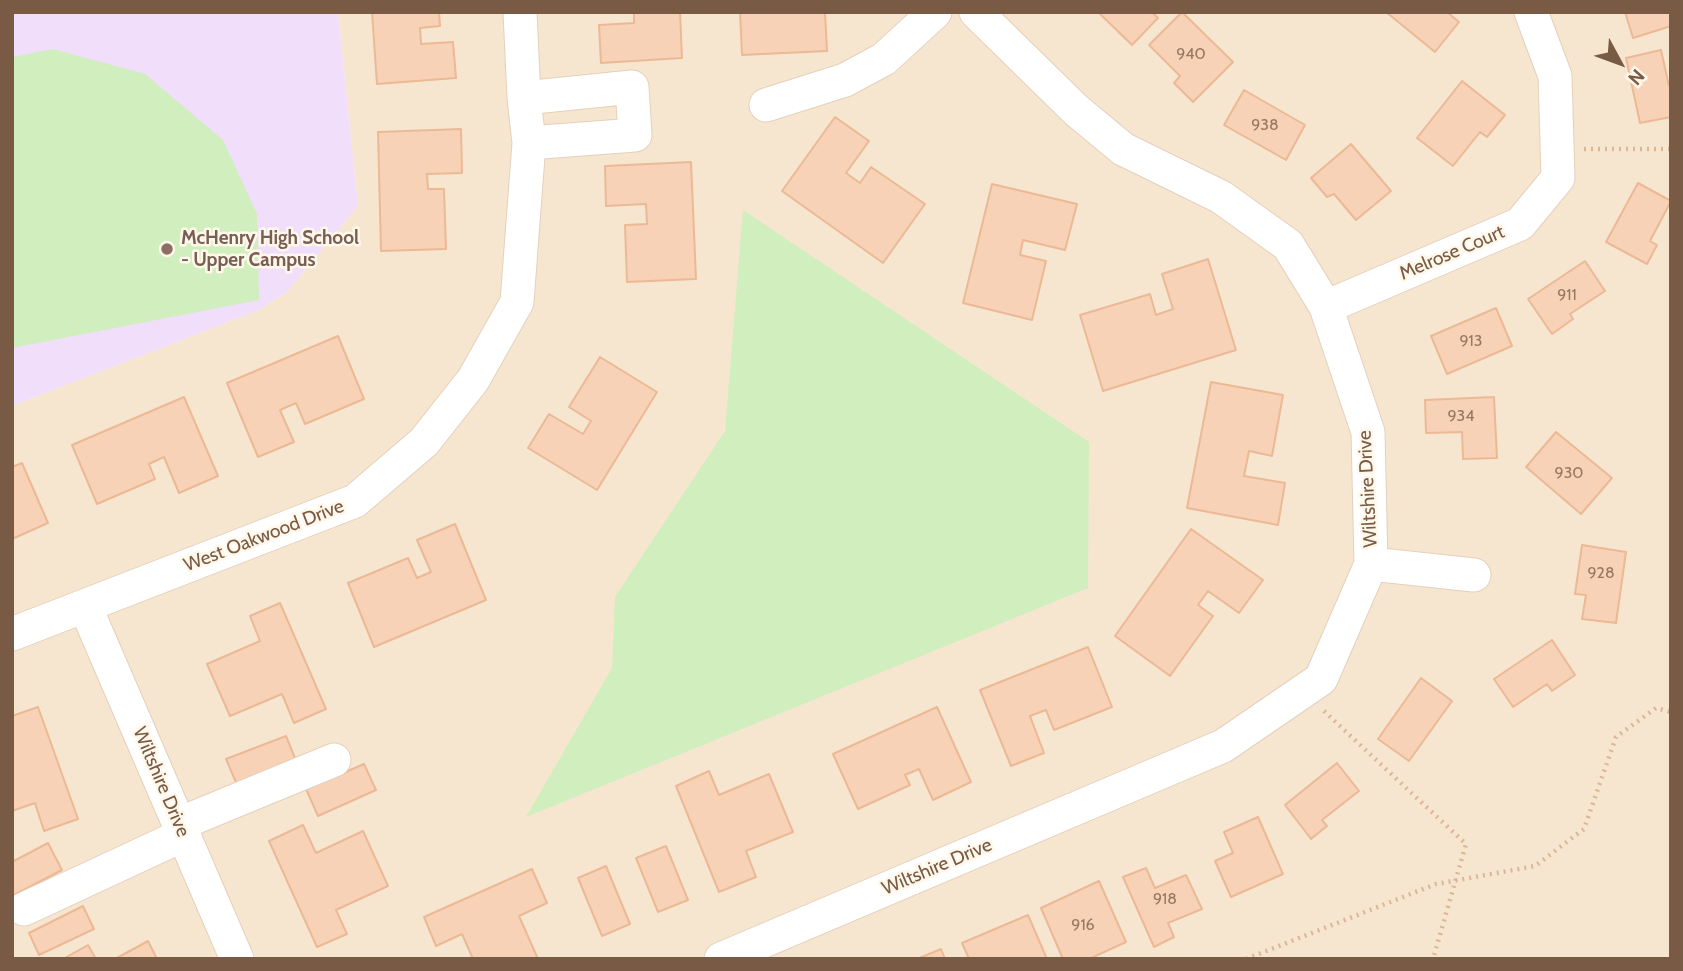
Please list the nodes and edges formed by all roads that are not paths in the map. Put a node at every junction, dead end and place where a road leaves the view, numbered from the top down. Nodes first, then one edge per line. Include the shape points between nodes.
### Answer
1 (520, 12) edge
2 (935, 12) edge
3 (976, 12) edge
4 (1531, 12) edge
5 (524, 98) junction
6 (766, 105) dead end
7 (529, 143) junction
8 (1326, 307) junction
9 (1371, 564) junction
10 (1474, 575) dead end
11 (85, 606) junction
12 (12, 634) edge
13 (334, 760) dead end
14 (181, 830) junction
15 (24, 909) dead end
16 (237, 959) edge
17 (721, 959) edge

1 - 5 street, West Oakwood Drive
2 - 6 street via 884,59 845,80
3 - 8 street, Wiltshire Drive via 1076,110 1123,149 1221,197 1288,246
4 - 8 street, Melrose Court via 1555,76 1558,178 1520,225
5 - 7 street, West Oakwood Drive
5 - 7 street via 632,87 635,135
7 - 11 street, West Oakwood Drive via 517,302 473,380 424,442 355,501
8 - 9 street, Wiltshire Drive via 1368,432
9 - 10 street
9 - 17 street, Wiltshire Drive via 1321,679 1223,746
11 - 12 street, West Oakwood Drive
11 - 14 street, Wiltshire Drive
13 - 14 street
14 - 15 street
14 - 16 street, Wiltshire Drive

